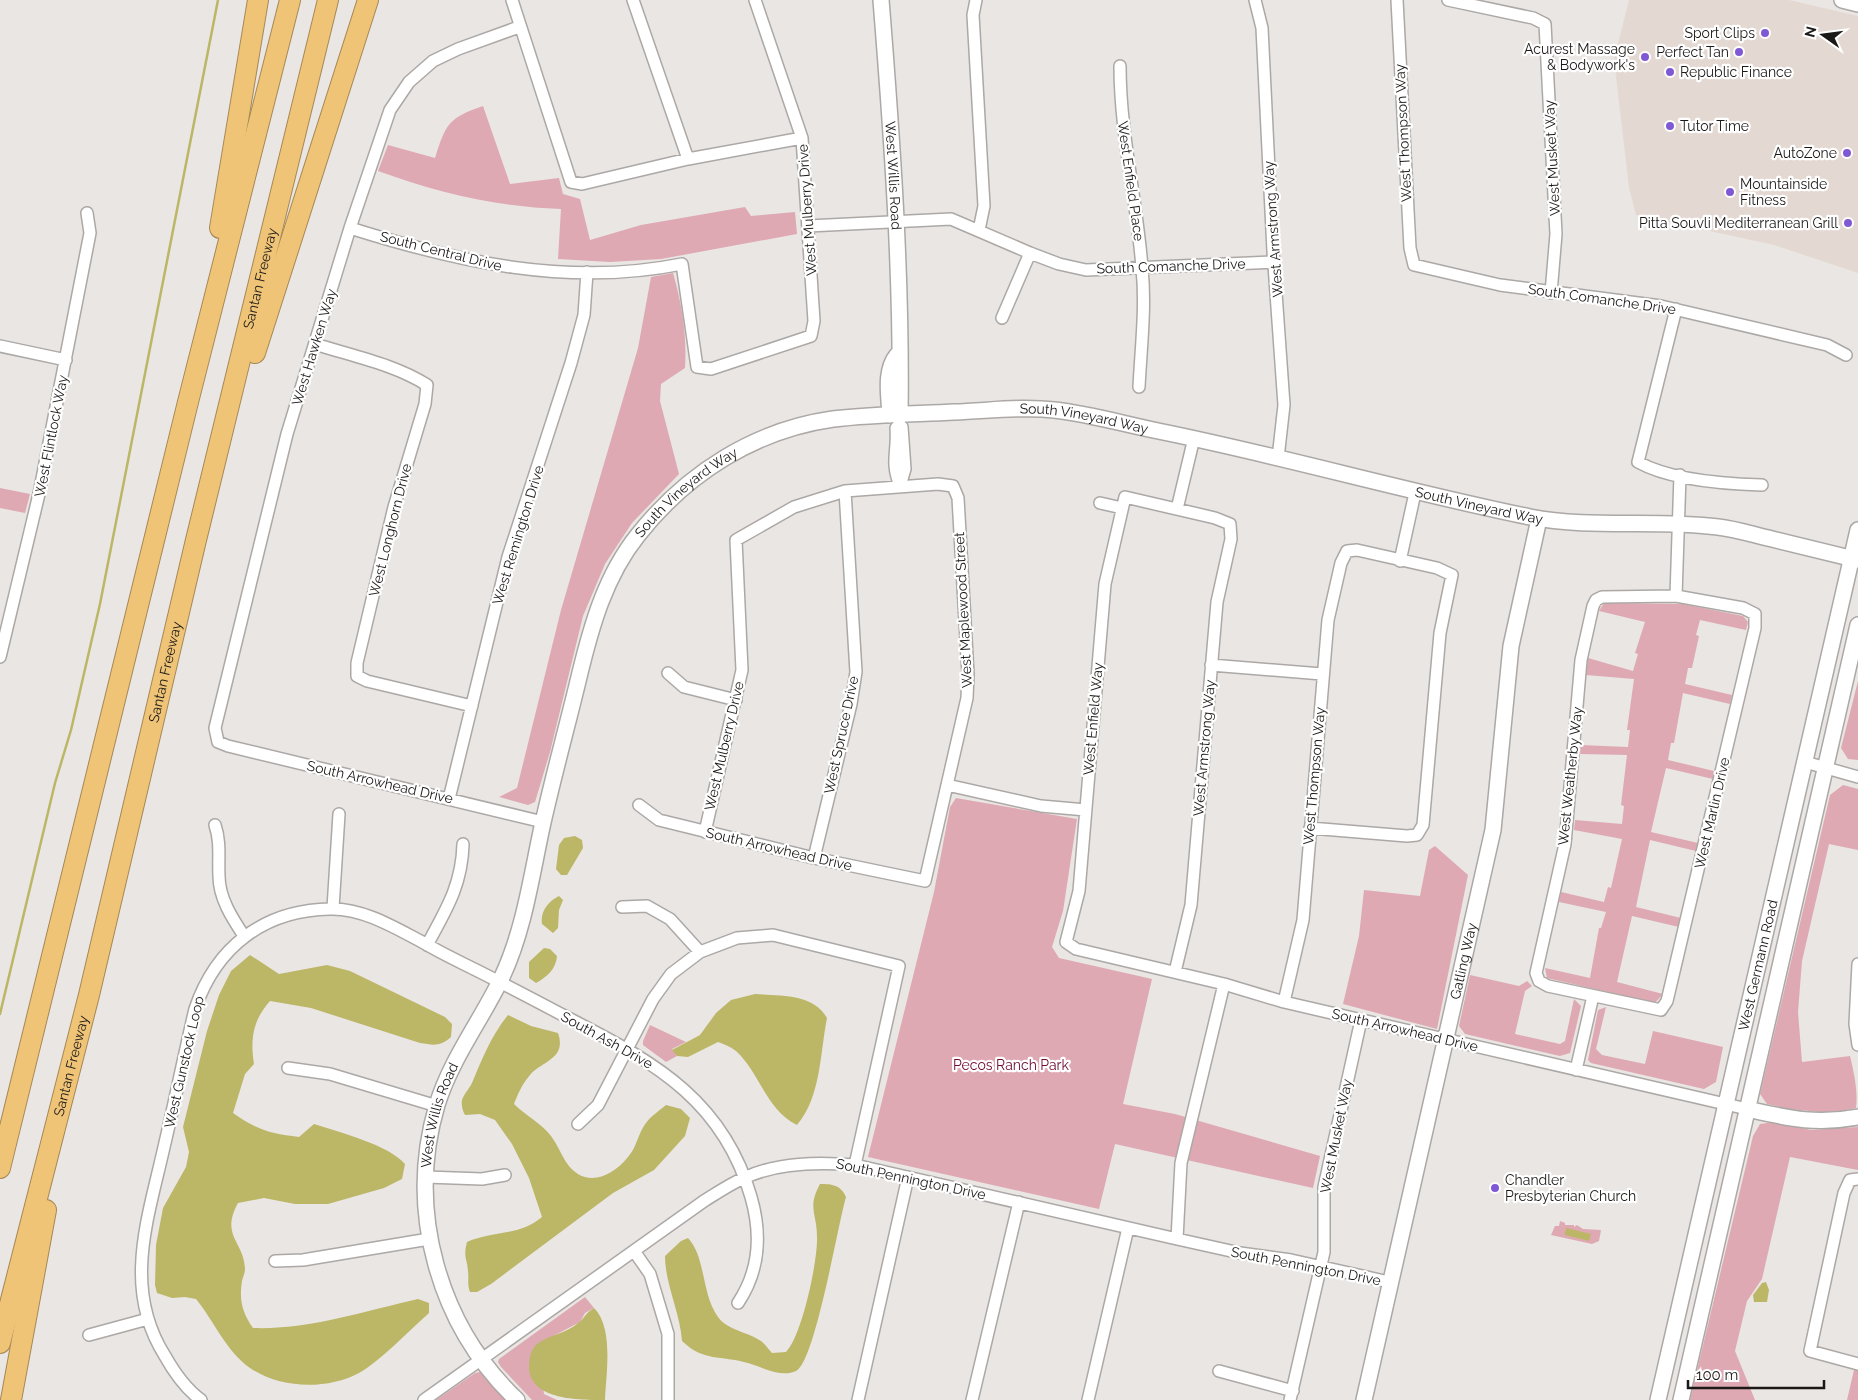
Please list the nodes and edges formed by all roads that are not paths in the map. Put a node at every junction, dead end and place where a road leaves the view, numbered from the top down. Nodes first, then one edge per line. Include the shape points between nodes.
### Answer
1 (258, 0) edge
2 (290, 0) edge
3 (328, 0) edge
4 (368, 0) edge
5 (512, 0) edge
6 (633, 0) edge
7 (755, 0) edge
8 (881, 0) edge
9 (976, 0) edge
10 (1255, 0) edge
11 (1397, 0) edge
12 (1448, 0) edge
13 (1842, 0) edge
14 (1858, 4) edge
15 (519, 27) junction
16 (1120, 66) dead end
17 (802, 138) junction
18 (688, 159) junction
19 (87, 213) dead end
20 (894, 221) junction
21 (808, 226) junction
22 (350, 228) junction
23 (979, 230) junction
24 (1030, 253) junction
25 (1274, 262) junction
26 (1414, 265) joint
27 (1142, 269) junction
28 (587, 272) junction
29 (1551, 293) junction
30 (1676, 309) junction
31 (1002, 318) dead end
32 (315, 344) junction
33 (0, 346) edge
34 (1846, 355) dead end
35 (66, 360) junction
36 (697, 367) joint
37 (1139, 386) dead end
38 (188, 402) junction
39 (896, 418) junction
40 (1194, 438) junction
41 (1278, 458) junction
42 (1680, 475) junction
43 (1762, 485) dead end
44 (900, 486) junction
45 (845, 492) junction
46 (1415, 493) junction
47 (1123, 502) junction
48 (1100, 503) dead end
49 (1177, 509) junction
50 (1540, 519) junction
51 (1679, 525) junction
52 (1858, 530) edge
53 (196, 540) junction
54 (1855, 559) edge
55 (1400, 561) junction
56 (1676, 596) junction
57 (1858, 625) edge
58 (0, 657) edge
59 (1211, 665) junction
60 (668, 673) dead end
61 (1322, 674) junction
62 (736, 700) junction
63 (472, 706) junction
64 (218, 742) joint
65 (1805, 762) junction
66 (1825, 767) junction
67 (1858, 777) edge
68 (947, 785) junction
69 (449, 799) junction
70 (639, 805) dead end
71 (1086, 810) junction
72 (339, 814) dead end
73 (543, 822) junction
74 (215, 825) dead end
75 (1310, 828) junction
76 (705, 832) junction
77 (463, 844) dead end
78 (814, 858) junction
79 (924, 881) joint
80 (622, 907) dead end
81 (333, 908) junction
82 (244, 936) junction
83 (1066, 942) joint
84 (54, 945) junction
85 (427, 945) junction
86 (700, 952) junction
87 (1858, 964) edge
88 (1175, 972) junction
89 (500, 982) junction
90 (1224, 984) junction
91 (89, 995) junction
92 (1592, 996) junction
93 (1284, 1002) junction
94 (1361, 1020) junction
95 (1447, 1039) junction
96 (1858, 1045) edge
97 (628, 1048) junction
98 (288, 1068) dead end
99 (1576, 1070) junction
100 (1727, 1104) junction
101 (437, 1106) junction
102 (0, 1108) edge
103 (1747, 1109) junction
104 (1858, 1117) edge
105 (578, 1124) dead end
106 (855, 1165) junction
107 (0, 1168) edge
108 (506, 1175) dead end
109 (426, 1177) junction
110 (746, 1177) junction
111 (908, 1177) junction
112 (1854, 1180) edge
113 (1020, 1202) junction
114 (1128, 1228) junction
115 (429, 1239) junction
116 (1177, 1239) junction
117 (634, 1251) junction
118 (275, 1261) dead end
119 (1320, 1267) junction
120 (1390, 1282) junction
121 (738, 1304) dead end
122 (148, 1319) junction
123 (89, 1335) dead end
124 (0, 1343) edge
125 (480, 1359) junction
126 (1858, 1364) edge
127 (1219, 1371) dead end
128 (1291, 1395) edge
129 (11, 1400) edge
130 (201, 1400) edge
131 (424, 1400) edge
132 (517, 1400) edge
133 (668, 1400) edge
134 (858, 1400) edge
135 (972, 1400) edge
136 (1088, 1400) edge
137 (1364, 1400) edge
138 (1658, 1400) edge
139 (1680, 1400) edge

1 - 38 highway
2 - 38 highway
3 - 53 highway, Santan Freeway
4 - 53 highway
5 - 15 street
6 - 18 street
7 - 17 street, West Mulberry Drive
8 - 20 street, West Willis Road
9 - 23 street via 973,15 984,206
10 - 25 street, West Armstrong Way via 1262,28
11 - 26 street, West Thompson Way via 1410,248
12 - 29 street, West Musket Way via 1533,18 1545,24 1556,234
13 - 14 street
15 - 18 street via 571,182 582,184
15 - 22 street, West Hawken Way via 433,61 409,82 387,118
16 - 27 street, West Enfield Place via 1123,132
17 - 18 street
17 - 21 street, West Mulberry Drive
19 - 35 street, West Flintlock Way via 90,233
20 - 21 street, South Comanche Drive
20 - 23 street, South Comanche Drive via 951,219
20 - 39 street, West Willis Road via 900,352 890,364
21 - 36 street, West Mulberry Drive via 814,322 811,336 711,369
22 - 28 street, South Central Drive via 481,263
22 - 32 street, West Hawken Way
23 - 24 street, South Comanche Drive
24 - 27 street, South Comanche Drive via 1086,270
24 - 31 street
25 - 27 street, South Comanche Drive
25 - 41 street, West Armstrong Way via 1284,405
26 - 29 street, South Comanche Drive
27 - 37 street, West Enfield Place
28 - 36 street, South Central Drive via 642,270 682,264
28 - 63 street, West Remington Drive via 584,315 508,557
29 - 30 street, South Comanche Drive
30 - 34 street, South Comanche Drive via 1828,345
30 - 42 street via 1638,462 1648,468
32 - 63 street, West Longhorn Drive via 381,364 427,386 394,507 357,663 357,676
32 - 64 street, West Hawken Way via 274,482 215,728
33 - 35 street
35 - 58 street, West Flintlock Way via 39,494
38 - 84 highway
39 - 40 street, South Vineyard Way via 1052,409
39 - 44 street, West Willis Road via 904,429 905,468
39 - 73 street, South Vineyard Way via 832,420 783,430 733,452 677,492 637,536 618,563 590,630
40 - 41 street, South Vineyard Way
40 - 49 street
41 - 46 street, South Vineyard Way
42 - 43 street via 1710,482
42 - 51 street
44 - 45 street
44 - 68 street, West Maplewood Street via 953,486 958,498 968,674 967,698
45 - 62 street, West Mulberry Drive via 794,507 736,540 742,670
45 - 78 street, West Spruce Drive via 856,672
46 - 50 street, South Vineyard Way
46 - 55 street
47 - 48 street
47 - 49 street
47 - 71 street, West Enfield Way via 1105,584
49 - 59 street, West Armstrong Way via 1230,524 1231,539 1216,602
50 - 51 street, South Vineyard Way via 1602,525
50 - 95 street, Gatling Way via 1511,646 1493,830
51 - 54 street, South Vineyard Way via 1720,527
51 - 56 street
52 - 54 street, West Germann Road
53 - 91 highway, Santan Freeway
54 - 65 street, West Germann Road
55 - 61 street, West Thompson Way via 1357,550 1346,551 1328,620
55 - 75 street via 1437,568 1452,575 1440,633 1423,826 1417,835
56 - 92 street, West Weatherby Way via 1602,597 1596,600 1581,660 1568,825 1536,973 1548,986
56 - 92 street, West Marlin Drive via 1743,608 1755,614 1752,638 1667,1001 1661,1010
57 - 66 street, West Germann Road
59 - 61 street
59 - 88 street, West Armstrong Way via 1191,905
60 - 62 street via 684,687
61 - 75 street, West Thompson Way
62 - 76 street, West Mulberry Drive
63 - 69 street, West Remington Drive
64 - 69 street, South Arrowhead Drive
65 - 66 street
65 - 100 street, West Germann Road
66 - 67 street
66 - 103 street, West Germann Road
68 - 71 street via 1041,806
68 - 79 street, West Maplewood Street
69 - 73 street, South Arrowhead Drive
70 - 76 street, South Arrowhead Drive via 659,820
71 - 83 street, West Enfield Way via 1079,891
72 - 81 street
73 - 89 street, West Willis Road via 521,926
74 - 82 street via 220,840 219,878 223,896 231,917
75 - 93 street, West Thompson Way via 1303,920
76 - 78 street, South Arrowhead Drive
77 - 85 street via 455,892
78 - 79 street, South Arrowhead Drive
80 - 86 street via 647,906 670,919
81 - 82 street, West Gunstock Loop via 286,914
81 - 85 street, West Gunstock Loop via 382,919
82 - 122 street, West Gunstock Loop via 220,960 202,987 195,1009 143,1240 140,1285
83 - 88 street, South Arrowhead Drive via 1076,950
84 - 102 highway
84 - 107 highway
85 - 89 street, West Gunstock Loop
86 - 97 street via 671,974 653,999
86 - 106 street via 737,938 773,935 899,966
87 - 96 street via 1855,1024
88 - 90 street, South Arrowhead Drive
89 - 97 street, South Ash Drive
89 - 101 street, West Willis Road via 450,1072
90 - 93 street, South Arrowhead Drive
90 - 116 street via 1181,1163
91 - 124 highway, Santan Freeway
91 - 129 highway
92 - 99 street
93 - 94 street, South Arrowhead Drive
94 - 95 street, South Arrowhead Drive
94 - 119 street, West Musket Way via 1324,1187 1324,1252
95 - 99 street, South Arrowhead Drive
95 - 120 street, Gatling Way
97 - 105 street via 598,1105
97 - 110 street, South Ash Drive via 667,1074 699,1104 721,1132
98 - 101 street via 330,1074
99 - 100 street, South Arrowhead Drive
100 - 103 street, South Arrowhead Drive
100 - 138 street, West Germann Road
101 - 109 street, West Willis Road
103 - 104 street via 1800,1121 1824,1122
103 - 139 street, West Germann Road
106 - 110 street, South Pennington Drive via 798,1164
106 - 111 street, South Pennington Drive
108 - 109 street via 482,1179
109 - 115 street, West Willis Road
110 - 117 street, South Pennington Drive via 704,1201
110 - 121 street, South Ash Drive via 757,1217 758,1251 750,1284
111 - 113 street, South Pennington Drive
111 - 134 street
112 - 126 street via 1844,1193 1810,1351
113 - 114 street, South Pennington Drive
113 - 135 street
114 - 116 street, South Pennington Drive
114 - 136 street
115 - 118 street via 303,1260
115 - 125 street, West Willis Road via 448,1299
116 - 119 street, South Pennington Drive
117 - 125 street, South Pennington Drive
117 - 133 street via 650,1274 668,1334
119 - 120 street, South Pennington Drive
119 - 128 street, West Musket Way
120 - 137 street, Gatling Way
122 - 123 street
122 - 130 street, West Gunstock Loop via 158,1346 174,1372
125 - 131 street
125 - 132 street, West Willis Road
127 - 128 street

